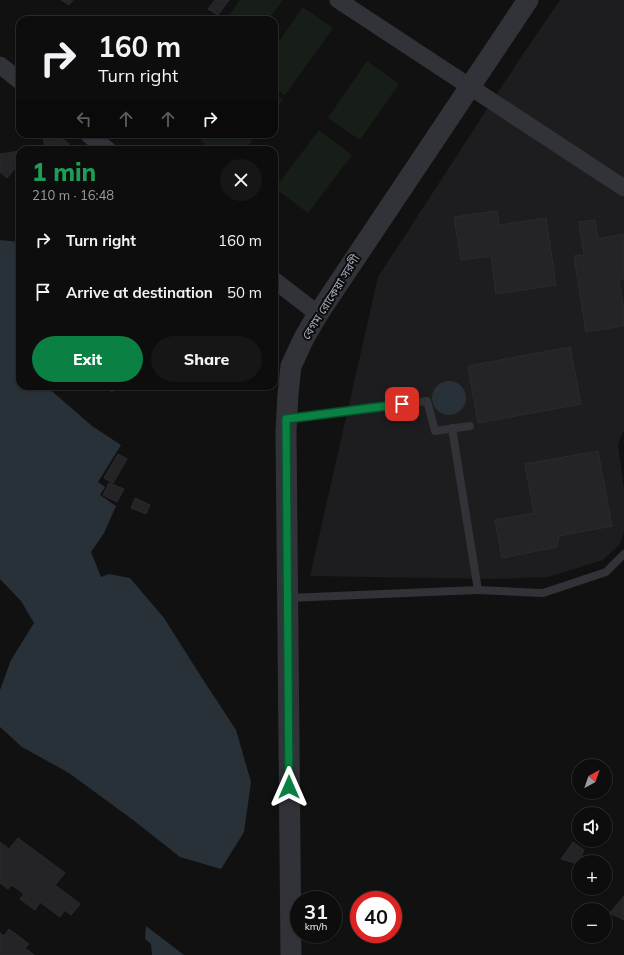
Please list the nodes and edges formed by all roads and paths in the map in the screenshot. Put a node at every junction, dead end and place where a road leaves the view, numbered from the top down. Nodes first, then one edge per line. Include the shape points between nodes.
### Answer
1 (338, 0) edge
2 (528, 0) edge
3 (0, 65) edge
4 (16, 78) edge
5 (469, 87) junction
6 (93, 138) edge
7 (103, 146) edge
8 (624, 188) edge
9 (278, 283) edge
10 (318, 314) junction
11 (286, 419) junction
12 (470, 426) dead end
13 (452, 428) junction
14 (624, 554) edge
15 (478, 590) junction
16 (288, 598) junction
17 (291, 955) edge

1 - 5 street
2 - 5 street, বেগম রোকেয়া সরণী
3 - 4 street
5 - 8 street
5 - 10 street, বেগম রোকেয়া সরণী
6 - 7 street
9 - 10 street
10 - 11 street, বেগম রোকেয়া সরণী via 292,366
11 - 13 lane via 427,401 435,431
11 - 16 street, বেগম রোকেয়া সরণী
12 - 13 lane
13 - 15 lane
14 - 15 lane via 606,572 543,593
15 - 16 lane
16 - 17 street, বেগম রোকেয়া সরণী

